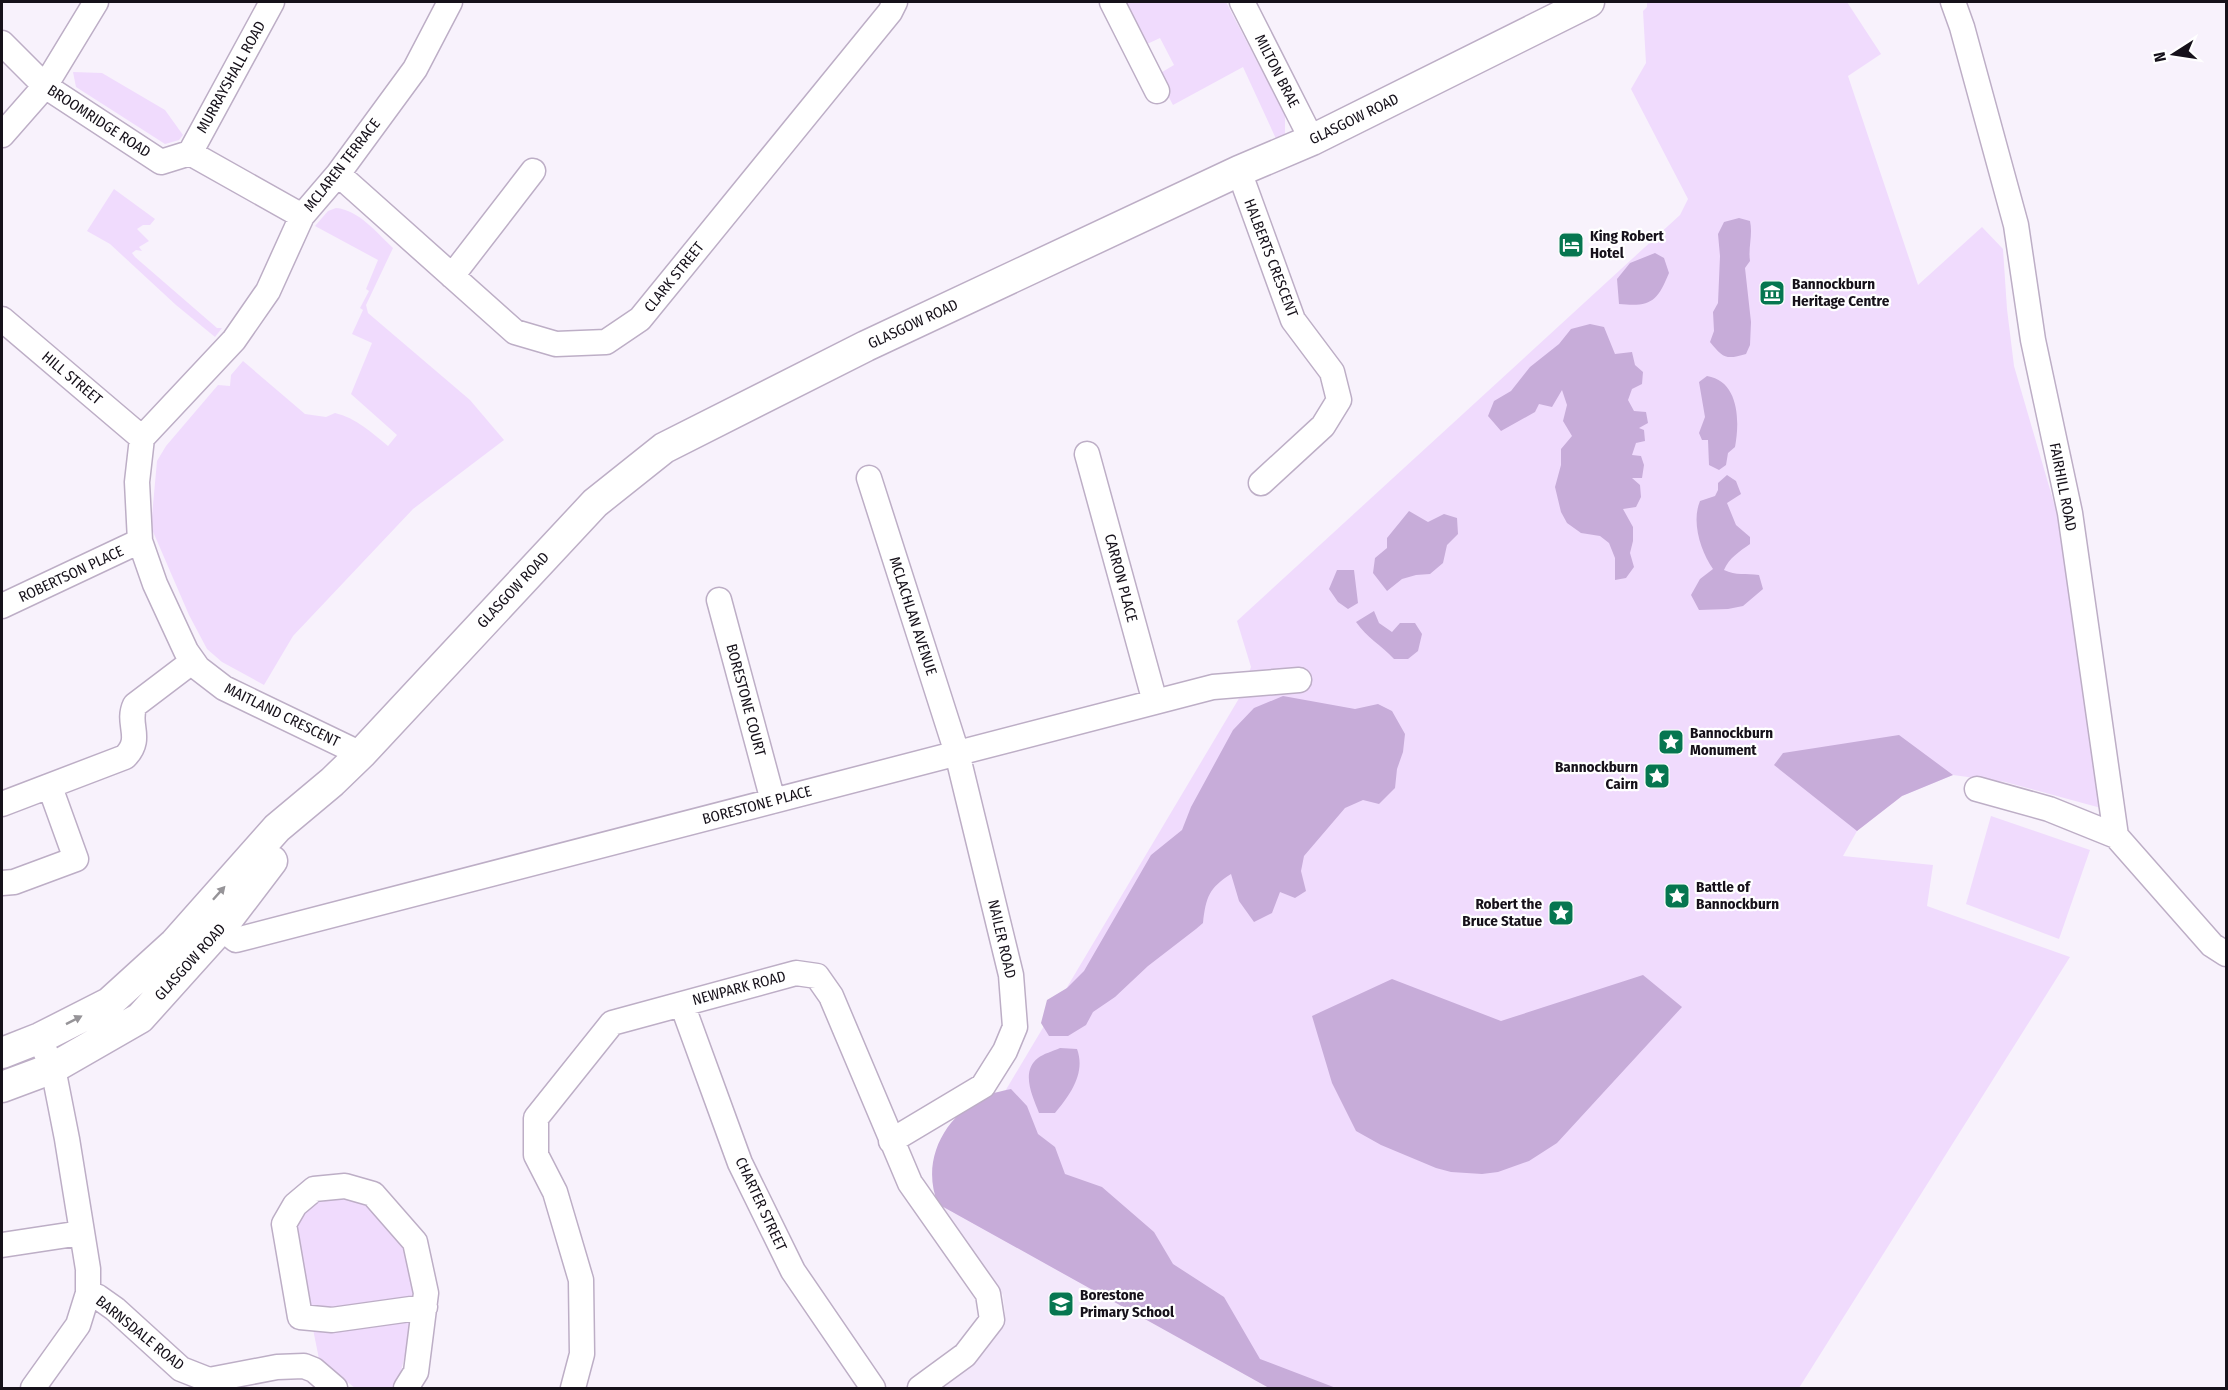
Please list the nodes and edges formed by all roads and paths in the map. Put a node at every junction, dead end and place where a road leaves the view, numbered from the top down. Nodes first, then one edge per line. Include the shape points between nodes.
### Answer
1 (96, 2) edge
2 (272, 2) edge
3 (450, 2) edge
4 (895, 2) edge
5 (1112, 2) edge
6 (1242, 2) edge
7 (1589, 2) edge
8 (1953, 2) edge
9 (2, 43) edge
10 (45, 86) junction
11 (1157, 91) dead end
12 (2, 135) edge
13 (1312, 140) junction
14 (190, 153) junction
15 (533, 171) dead end
16 (1239, 171) junction
17 (339, 174) junction
18 (302, 216) junction
19 (452, 276) junction
20 (2, 319) edge
21 (142, 438) junction
22 (1087, 454) dead end
23 (868, 478) dead end
24 (1261, 483) dead end
25 (140, 541) junction
26 (719, 600) dead end
27 (2, 606) edge
28 (193, 662) junction
29 (1299, 680) dead end
30 (1155, 702) junction
31 (957, 753) junction
32 (361, 754) junction
33 (332, 782) junction
34 (50, 786) junction
35 (1977, 789) dead end
36 (773, 801) junction
37 (2, 804) edge
38 (2116, 836) junction
39 (2, 883) edge
40 (221, 927) junction
41 (175, 943) junction
42 (2219, 949) edge
43 (682, 1004) junction
44 (40, 1038) junction
45 (2, 1053) edge
46 (53, 1068) junction
47 (2, 1087) edge
48 (891, 1141) junction
49 (81, 1233) junction
50 (2, 1245) edge
51 (88, 1293) junction
52 (425, 1307) junction
53 (33, 1389) edge
54 (335, 1389) edge
55 (406, 1389) edge
56 (573, 1389) edge
57 (873, 1389) edge
58 (920, 1389) edge

1 - 10 street
2 - 14 street, MURRAYSHALL ROAD
3 - 17 street, MCLAREN TERRACE via 416,69
4 - 19 street, CLARK STREET via 640,319 606,342 556,344 515,332
5 - 11 street
6 - 13 street, MILTON BRAE
7 - 13 main road, GLASGOW ROAD
8 - 38 street, FAIRHILL ROAD via 2016,225 2032,340 2070,513
9 - 10 street, BROOMRIDGE ROAD
10 - 12 street
10 - 14 street, BROOMRIDGE ROAD via 161,162
13 - 16 main road, GLASGOW ROAD
14 - 18 street
15 - 19 street
16 - 24 street, HALBERTS CRESCENT via 1293,320 1332,372 1339,400 1323,426
16 - 32 main road, GLASGOW ROAD via 866,346 664,448 595,503
17 - 18 street, MCLAREN TERRACE
17 - 19 street, CLARK STREET
18 - 21 street, MCLAREN TERRACE via 268,291 234,340
20 - 21 street, HILL STREET
21 - 25 street, MAITLAND CRESCENT via 137,482
22 - 30 street, CARRON PLACE
23 - 31 street, MCLACHLAN AVENUE
25 - 27 street, ROBERTSON PLACE
25 - 28 street, MAITLAND CRESCENT via 155,584
26 - 36 street, BORESTONE COURT
28 - 32 street, MAITLAND CRESCENT via 224,688
28 - 34 street via 135,705 135,739 125,757
29 - 30 street, BORESTONE PLACE via 1213,687
30 - 31 street, BORESTONE PLACE
31 - 36 street, BORESTONE PLACE
31 - 48 street, NAILER ROAD via 1011,975 1015,1027 983,1086
32 - 33 main road, GLASGOW ROAD
33 - 40 main road, GLASGOW ROAD
41 -> 33 main road, GLASGOW ROAD via 277,828
34 - 37 street
34 - 39 street via 76,859
35 - 38 street via 2049,809
36 - 40 street, BORESTONE PLACE via 236,940
38 - 42 street
40 - 41 street
40 - 46 main road, GLASGOW ROAD via 140,1018
44 -> 41 main road, GLASGOW ROAD via 109,1003
43 - 48 street, NEWPARK ROAD via 796,973 817,976 831,996
43 - 56 street, NEWPARK ROAD via 612,1023 536,1118 536,1155 555,1192 581,1280 582,1354
43 - 57 street, CHARTER STREET via 740,1163 793,1271
44 - 45 main road, GLASGOW ROAD
44 - 46 street, BARNSDALE ROAD
46 - 47 main road, GLASGOW ROAD
46 - 49 street, BARNSDALE ROAD
48 - 58 street, NEWPARK ROAD via 910,1183 988,1294 992,1320 965,1355
49 - 50 street
49 - 51 street, BARNSDALE ROAD
51 - 53 street via 78,1325
51 - 54 street, BARNSDALE ROAD via 115,1309 181,1369 210,1380 304,1366
52 - 52 street via 332,1320 300,1317 284,1224 294,1205 314,1189 345,1186 373,1194 415,1242 426,1293
52 - 55 street via 416,1372

